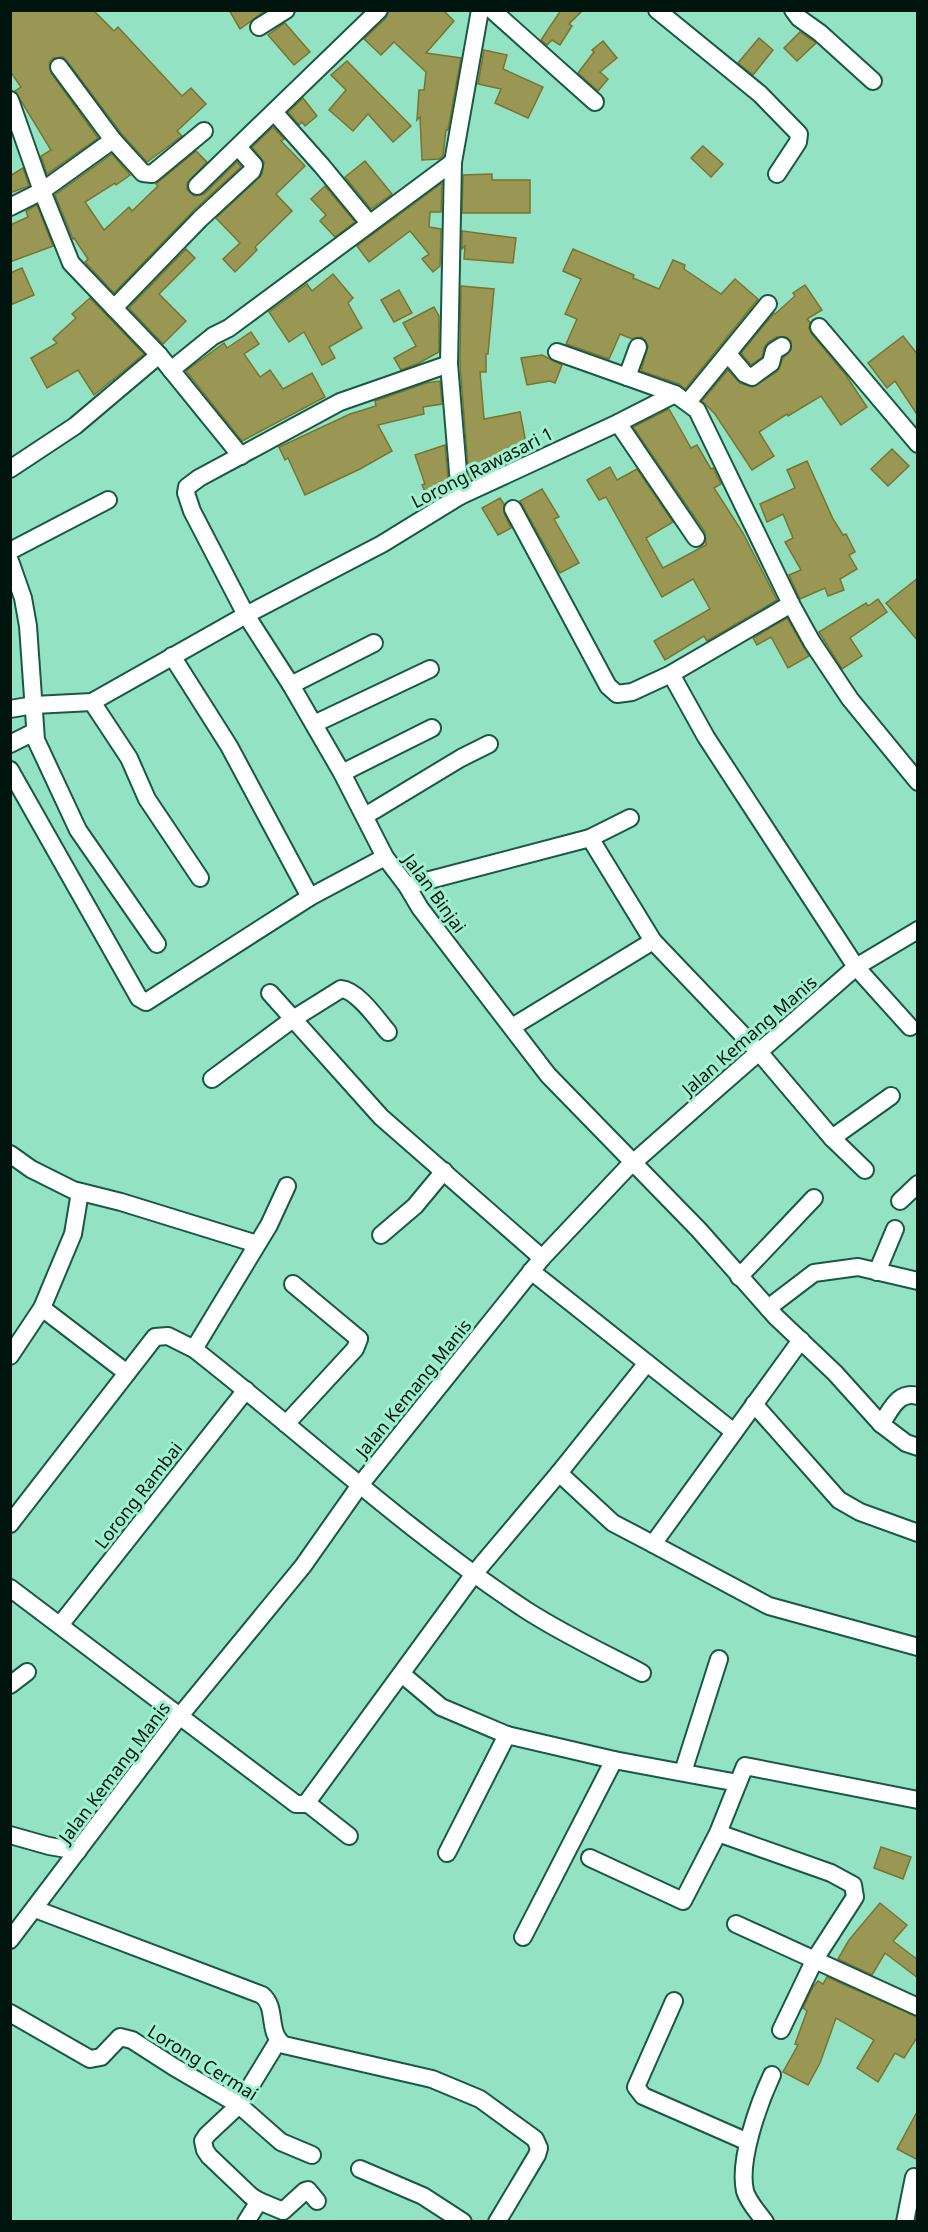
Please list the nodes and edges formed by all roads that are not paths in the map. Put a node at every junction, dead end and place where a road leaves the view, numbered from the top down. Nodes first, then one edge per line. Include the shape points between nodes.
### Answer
1 (285, 10) edge
2 (379, 10) edge
3 (480, 10) edge
4 (492, 10) edge
5 (793, 10) edge
6 (663, 16) edge
7 (259, 27) dead end
8 (59, 67) dead end
9 (873, 81) dead end
10 (10, 100) edge
11 (595, 102) dead end
12 (274, 112) junction
13 (204, 131) dead end
14 (113, 140) junction
15 (238, 147) junction
16 (453, 162) junction
17 (777, 174) dead end
18 (197, 186) dead end
19 (42, 191) junction
20 (10, 207) edge
21 (369, 223) junction
22 (768, 304) dead end
23 (114, 308) junction
24 (819, 327) dead end
25 (782, 346) dead end
26 (638, 347) dead end
27 (557, 352) dead end
28 (728, 354) junction
29 (159, 355) junction
30 (449, 364) junction
31 (171, 370) junction
32 (627, 377) junction
33 (682, 398) junction
34 (618, 423) junction
35 (918, 444) edge
36 (241, 456) junction
37 (10, 469) edge
38 (460, 496) junction
39 (108, 500) dead end
40 (513, 510) dead end
41 (696, 538) dead end
42 (10, 551) edge
43 (10, 561) edge
44 (791, 604) junction
45 (246, 615) junction
46 (374, 643) dead end
47 (172, 657) junction
48 (430, 669) dead end
49 (671, 674) junction
50 (291, 685) junction
51 (92, 702) junction
52 (34, 705) junction
53 (10, 709) edge
54 (314, 724) junction
55 (432, 728) dead end
56 (34, 732) junction
57 (10, 744) edge
58 (489, 744) dead end
59 (10, 770) edge
60 (342, 773) junction
61 (918, 782) edge
62 (365, 816) junction
63 (630, 818) dead end
64 (590, 838) junction
65 (385, 857) junction
66 (200, 878) dead end
67 (407, 886) junction
68 (310, 897) junction
69 (918, 930) edge
70 (653, 941) junction
71 (157, 944) dead end
72 (856, 967) junction
73 (270, 993) dead end
74 (293, 1019) junction
75 (512, 1027) junction
76 (910, 1027) dead end
77 (388, 1032) dead end
78 (759, 1052) junction
79 (212, 1079) dead end
80 (891, 1096) dead end
81 (832, 1138) junction
82 (10, 1154) edge
83 (633, 1163) junction
84 (865, 1170) dead end
85 (444, 1172) junction
86 (918, 1184) edge
87 (287, 1186) dead end
88 (80, 1192) junction
89 (814, 1198) dead end
90 (900, 1201) dead end
91 (894, 1229) dead end
92 (381, 1235) dead end
93 (257, 1244) junction
94 (537, 1264) junction
95 (876, 1272) junction
96 (739, 1277) junction
97 (918, 1281) edge
98 (293, 1284) dead end
99 (42, 1308) junction
100 (768, 1308) junction
101 (801, 1340) junction
102 (194, 1349) junction
103 (10, 1356) edge
104 (647, 1363) junction
105 (126, 1373) junction
106 (246, 1390) junction
107 (918, 1396) edge
108 (754, 1404) junction
109 (286, 1424) junction
110 (881, 1424) junction
111 (734, 1432) junction
112 (918, 1447) edge
113 (559, 1473) junction
114 (360, 1485) junction
115 (10, 1524) edge
116 (918, 1533) edge
117 (653, 1544) junction
118 (474, 1574) junction
119 (10, 1588) edge
120 (60, 1625) junction
121 (918, 1647) edge
122 (719, 1659) dead end
123 (27, 1672) dead end
124 (642, 1673) dead end
125 (403, 1675) junction
126 (10, 1685) edge
127 (179, 1717) junction
128 (507, 1735) junction
129 (614, 1760) junction
130 (683, 1772) junction
131 (738, 1783) junction
132 (918, 1800) edge
133 (307, 1803) junction
134 (718, 1833) junction
135 (10, 1835) edge
136 (349, 1836) dead end
137 (78, 1851) junction
138 (447, 1853) dead end
139 (590, 1858) dead end
140 (35, 1910) junction
141 (736, 1924) dead end
142 (523, 1937) dead end
143 (10, 1940) edge
144 (815, 1959) junction
145 (674, 2001) dead end
146 (918, 2007) edge
147 (10, 2013) edge
148 (781, 2030) dead end
149 (278, 2041) junction
150 (772, 2075) dead end
151 (239, 2105) junction
152 (748, 2142) junction
153 (312, 2155) dead end
154 (360, 2169) dead end
155 (914, 2177) dead end
156 (260, 2201) junction
157 (316, 2201) dead end
158 (246, 2222) edge
159 (463, 2222) edge
160 (497, 2222) edge
161 (765, 2222) edge
162 (905, 2222) edge

1 - 7 street
2 - 12 street
3 - 16 street
4 - 11 street
5 - 9 street
6 - 17 street via 760,94 799,134
8 - 14 street
10 - 19 street
12 - 15 street
12 - 21 street
13 - 14 street via 147,175
14 - 19 street
15 - 18 street
15 - 23 street via 254,165 252,171
16 - 21 street
16 - 30 street
19 - 20 street
19 - 23 street via 71,263
21 - 31 street
22 - 28 street
23 - 29 street
24 - 35 street
25 - 28 street via 774,351 771,363 752,377
26 - 32 street
27 - 32 street
28 - 33 street
29 - 31 street
29 - 37 street via 75,426
30 - 36 street via 340,402
30 - 38 street
31 - 36 street
32 - 33 street
33 - 34 street, Lorong Rawasari 1
33 - 44 street via 697,411
34 - 38 street, Lorong Rawasari 1
34 - 41 street
36 - 45 street, Jalan Binjai via 199,478 187,487 186,493
38 - 45 street, Lorong Rawasari 1 via 382,544
39 - 42 street
40 - 49 street via 608,686 617,694 632,692
43 - 52 street via 28,626
44 - 49 street
44 - 61 street via 850,699
45 - 47 street, Lorong Rawasari 1
45 - 50 street, Jalan Binjai
46 - 50 street
47 - 51 street, Lorong Rawasari 1
47 - 68 street via 229,746
48 - 54 street
49 - 72 street via 706,737
50 - 54 street, Jalan Binjai
51 - 52 street
51 - 66 street via 129,758 147,800
52 - 53 street
52 - 56 street
54 - 60 street, Jalan Binjai
55 - 60 street
56 - 57 street
56 - 71 street via 78,830
58 - 62 street
59 - 68 street via 139,998 146,1002
60 - 62 street, Jalan Binjai
62 - 65 street, Jalan Binjai
63 - 64 street
64 - 67 street
64 - 70 street
65 - 67 street, Jalan Binjai
65 - 68 street
67 - 75 street, Jalan Binjai
69 - 72 street, Jalan Kemang Manis
70 - 75 street
70 - 78 street
72 - 76 street
72 - 78 street, Jalan Kemang Manis
73 - 74 street
74 - 77 street via 335,991 346,989
74 - 79 street
74 - 85 street via 381,1117
75 - 83 street, Jalan Binjai via 548,1075
78 - 81 street
78 - 83 street, Jalan Kemang Manis
80 - 81 street
81 - 84 street
82 - 88 street via 31,1169
83 - 94 street, Jalan Kemang Manis
83 - 96 street, Jalan Binjai
85 - 92 street via 415,1206
85 - 94 street
86 - 90 street
87 - 93 street
88 - 93 street
88 - 99 street via 73,1234
89 - 96 street
91 - 95 street
93 - 102 street
94 - 104 street
94 - 114 street, Jalan Kemang Manis
95 - 97 street
95 - 100 street via 858,1267 814,1273
96 - 100 street, Jalan Binjai
98 - 109 street via 359,1339 355,1349
99 - 103 street
99 - 105 street
100 - 101 street, Jalan Binjai
101 - 108 street
101 - 110 street, Jalan Binjai
102 - 105 street via 168,1336 155,1337
102 - 106 street
104 - 111 street
104 - 113 street
105 - 115 street
106 - 109 street
106 - 120 street, Lorong Rambai
107 - 110 street via 900,1396
108 - 111 street
108 - 116 street via 839,1500
109 - 114 street
110 - 112 street, Jalan Binjai
111 - 117 street
113 - 117 street via 613,1523
113 - 118 street
114 - 118 street
114 - 127 street, Jalan Kemang Manis via 303,1566
117 - 121 street via 769,1606
118 - 124 street via 529,1612
118 - 125 street
119 - 120 street
120 - 127 street
122 - 130 street
123 - 126 street
125 - 128 street via 441,1707
125 - 133 street
127 - 133 street via 296,1804
127 - 137 street, Jalan Kemang Manis
128 - 129 street
128 - 138 street
129 - 130 street
129 - 142 street
130 - 131 street
131 - 132 street via 745,1766
131 - 134 street
133 - 136 street
134 - 139 street via 683,1901
134 - 144 street via 853,1884 855,1897
135 - 137 street
137 - 140 street, Jalan Kemang Manis
140 - 143 street, Jalan Kemang Manis
140 - 149 street via 262,1995 270,2004
141 - 144 street
144 - 146 street
144 - 148 street
145 - 152 street via 636,2087 643,2096
147 - 151 street, Lorong Cermai via 90,2059 101,2056 120,2037 127,2038
149 - 151 street
149 - 160 street via 432,2079 480,2098 535,2139 537,2155
150 - 152 street
151 - 153 street, Lorong Cermai via 281,2142
151 - 156 street via 207,2135 203,2145 209,2156
152 - 161 street via 742,2174 745,2192
154 - 159 street via 423,2196
155 - 162 street
156 - 157 street via 283,2211 308,2190
156 - 158 street

